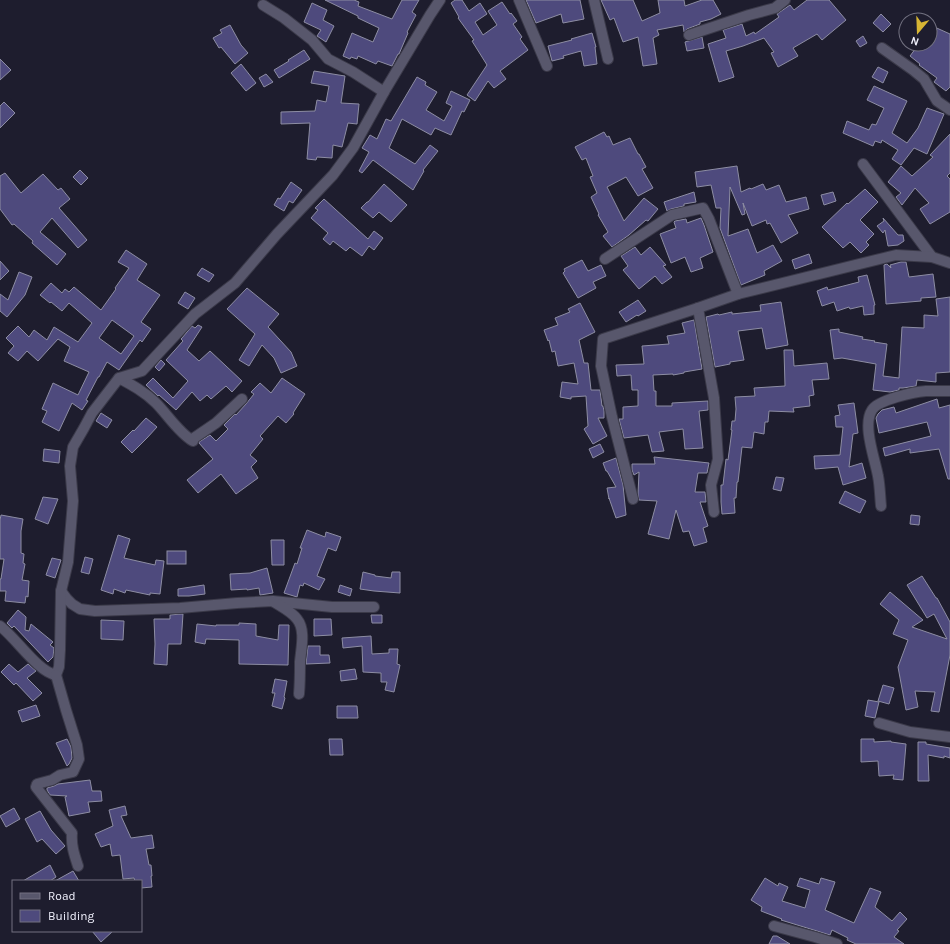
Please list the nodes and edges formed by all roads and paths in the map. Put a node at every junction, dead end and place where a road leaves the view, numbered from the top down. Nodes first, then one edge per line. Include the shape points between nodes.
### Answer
1 (440, 0) edge
2 (519, 0) edge
3 (594, 0) edge
4 (785, 0) edge
5 (263, 6) dead end
6 (689, 35) dead end
7 (882, 48) dead end
8 (608, 59) dead end
9 (547, 66) dead end
10 (384, 92) junction
11 (950, 110) edge
12 (863, 164) dead end
13 (932, 257) junction
14 (605, 259) dead end
15 (950, 264) edge
16 (738, 294) junction
17 (698, 308) junction
18 (119, 378) junction
19 (950, 391) edge
20 (242, 399) dead end
21 (633, 499) dead end
22 (881, 506) dead end
23 (714, 512) dead end
24 (61, 591) junction
25 (273, 601) junction
26 (374, 607) dead end
27 (0, 626) edge
28 (56, 675) junction
29 (299, 694) dead end
30 (879, 723) dead end
31 (950, 737) edge
32 (78, 866) dead end
33 (774, 926) dead end
34 (837, 944) edge

1 - 10 street
2 - 9 street
3 - 8 street
4 - 6 street via 775,8
5 - 10 street via 284,18 312,40 328,59
7 - 11 street via 924,79 937,101
10 - 18 street via 353,148 333,175 235,283 195,314 142,371
12 - 13 street
13 - 15 street
13 - 16 street via 896,255
14 - 16 street via 672,215 703,208
16 - 17 street
17 - 21 street via 603,339 601,366
17 - 23 street via 714,398 718,459 711,485
18 - 20 street via 155,402 186,437 193,441
18 - 24 street via 92,414 74,447 70,466 73,500 70,543
19 - 22 street via 901,396 883,401 872,410 868,423
24 - 25 street via 80,609 95,611
24 - 28 street via 59,667
25 - 26 street via 332,607
25 - 29 street via 293,615 301,628
27 - 28 street via 41,667
28 - 32 street via 79,759 73,772 36,786 72,833 72,851
30 - 31 street via 910,732
33 - 34 street

